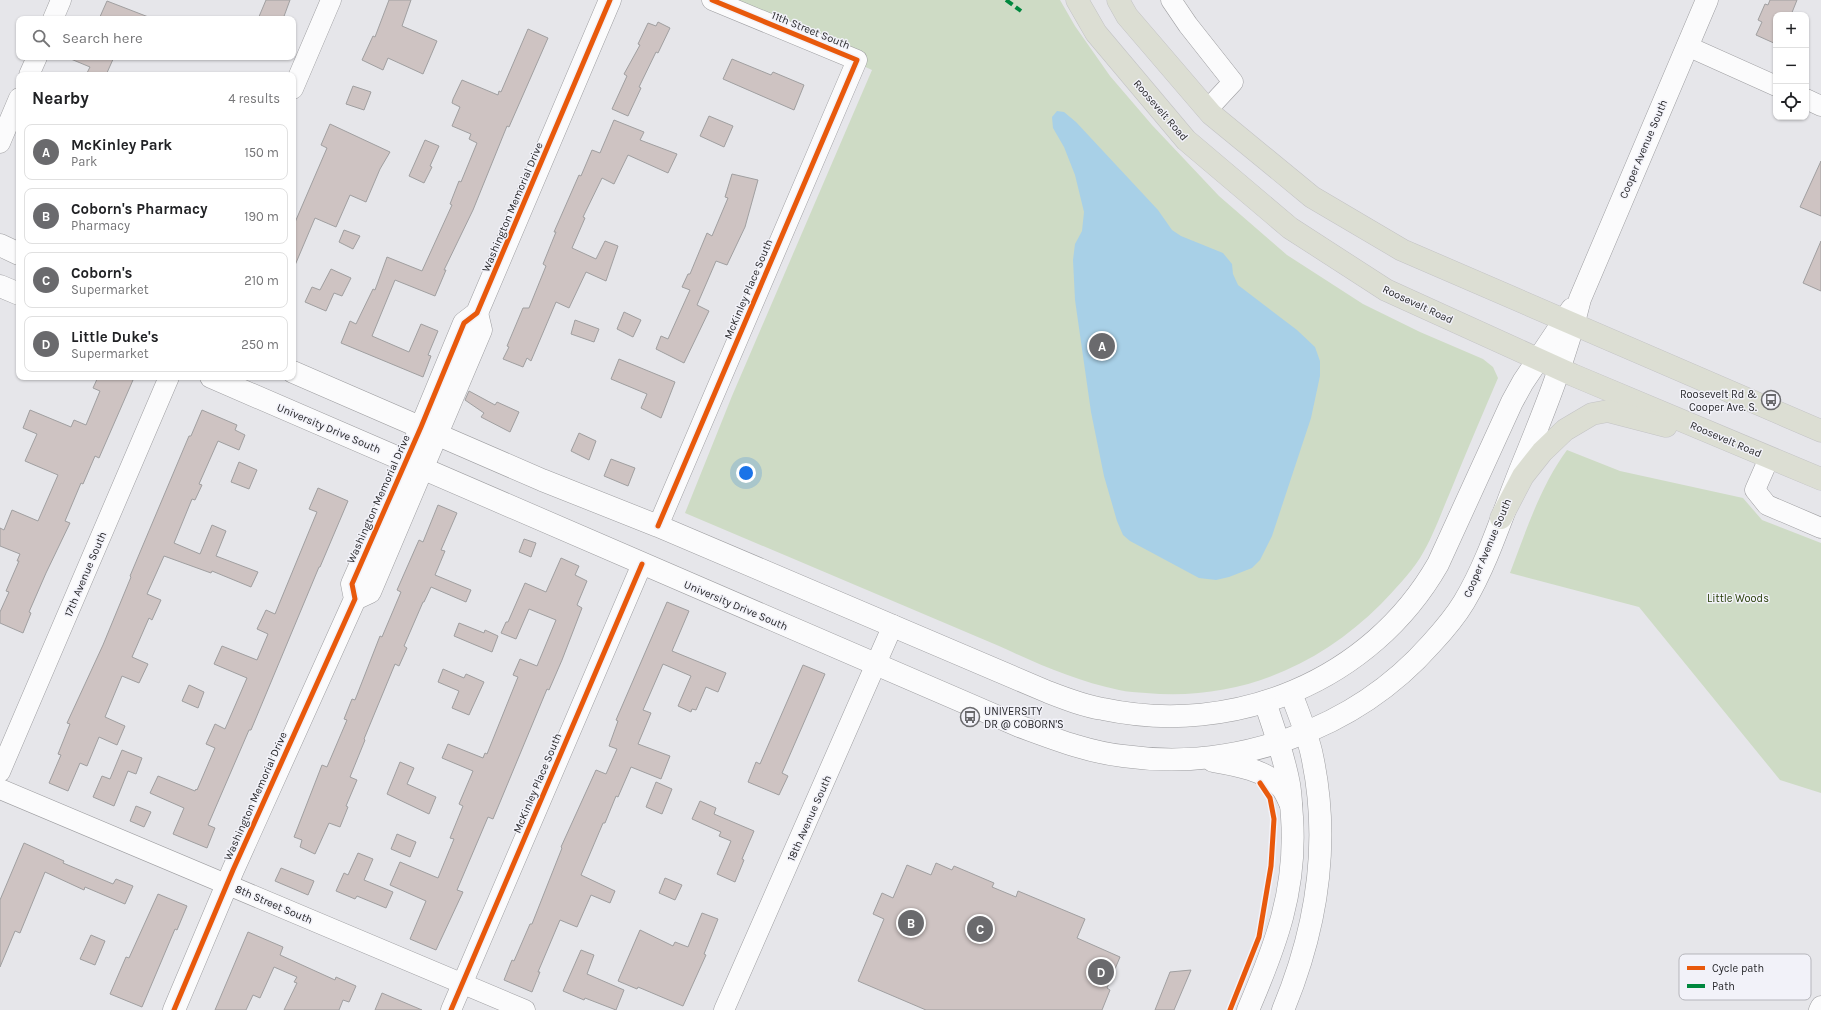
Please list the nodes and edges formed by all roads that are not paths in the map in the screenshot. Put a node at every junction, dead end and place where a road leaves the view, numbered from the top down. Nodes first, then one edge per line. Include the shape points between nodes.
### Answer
1 (61, 0) edge
2 (331, 0) edge
3 (610, 0) edge
4 (712, 0) edge
5 (1077, 0) edge
6 (1118, 0) edge
7 (1171, 0) edge
8 (1707, 0) edge
9 (54, 16) edge
10 (1687, 46) junction
11 (36, 60) edge
12 (857, 60) joint
13 (30, 72) edge
14 (296, 81) edge
15 (1773, 85) edge
16 (1809, 101) edge
17 (16, 105) edge
18 (1821, 106) edge
19 (1207, 110) junction
20 (0, 143) edge
21 (0, 245) edge
22 (16, 253) edge
23 (0, 286) edge
24 (16, 293) edge
25 (1569, 322) junction
26 (1538, 358) junction
27 (1560, 368) junction
28 (296, 373) edge
29 (168, 380) edge
30 (218, 380) edge
31 (430, 431) junction
32 (1821, 431) edge
33 (1735, 444) junction
34 (1769, 458) junction
35 (414, 465) junction
36 (1821, 479) edge
37 (1501, 518) junction
38 (658, 526) junction
39 (1821, 528) edge
40 (642, 564) junction
41 (893, 625) junction
42 (876, 665) junction
43 (1291, 693) junction
44 (1265, 702) junction
45 (1306, 732) junction
46 (1278, 742) junction
47 (1197, 758) junction
48 (0, 772) edge
49 (0, 789) edge
50 (1291, 806) junction
51 (227, 884) junction
52 (463, 984) junction
53 (1821, 1006) edge
54 (174, 1010) edge
55 (451, 1010) edge
56 (525, 1010) edge
57 (724, 1010) edge
58 (1248, 1010) edge
59 (1283, 1010) edge
60 (1819, 1010) edge

1 - 9 street
2 - 14 street
3 - 31 main road, Washington Memorial Drive via 477,313 464,323
4 - 12 street, 11th Street South
5 - 26 main road, Roosevelt Road via 1096,34 1186,140 1290,228 1386,290
6 - 19 main road via 1128,16
7 - 19 street via 1233,82
8 - 10 main road, Cooper Avenue South
10 - 15 street
10 - 25 main road, Cooper Avenue South
11 - 13 street
12 - 38 street, McKinley Place South
16 - 18 street
17 - 20 street
19 - 25 main road via 1312,197 1402,250
21 - 22 main road
23 - 24 main road
25 - 26 main road, Cooper Avenue South
25 - 27 main road, Cooper Avenue South
25 - 32 main road
26 - 27 main road, Roosevelt Road
26 - 43 main road, Cooper Avenue South via 1512,402 1438,564 1414,600 1386,630 1357,654 1331,672
27 - 33 main road, Roosevelt Road
27 - 37 main road, Cooper Avenue South
28 - 31 main road
29 - 48 street, 17th Avenue South
30 - 35 main road, University Drive South
31 - 35 main road, Washington Memorial Drive
31 - 38 main road via 542,480
33 - 34 main road, Roosevelt Road
33 - 37 main road via 1608,411 1592,414 1565,430 1542,452 1523,476
34 - 36 main road, Roosevelt Road
34 - 39 street via 1756,490 1763,500 1767,505
35 - 40 main road, University Drive South
35 - 51 main road, Washington Memorial Drive via 352,584 355,598
37 - 45 main road, Cooper Avenue South via 1464,603 1425,651 1374,695 1346,713
38 - 41 main road
40 - 42 main road, University Drive South
40 - 52 street, McKinley Place South
41 - 42 street, 18th Avenue South
41 - 44 main road via 1063,698 1103,709 1182,716 1226,711
42 - 47 main road, University Drive South via 1019,726 1096,751 1146,759
42 - 57 street, 18th Avenue South
43 - 44 main road, Cooper Avenue South
43 - 45 main road
44 - 46 main road
45 - 46 main road, Cooper Avenue South
45 - 59 main road via 1319,804 1320,870 1303,954
46 - 47 main road, University Drive South via 1233,754
46 - 50 main road via 1290,785
47 - 50 main road via 1242,767 1267,777 1282,788
49 - 51 street, 8th Street South
50 - 58 main road via 1294,839 1282,919 1276,941
51 - 52 street, 8th Street South
51 - 54 main road, Washington Memorial Drive
52 - 55 street, McKinley Place South
52 - 56 street, 8th Street South
53 - 60 street

